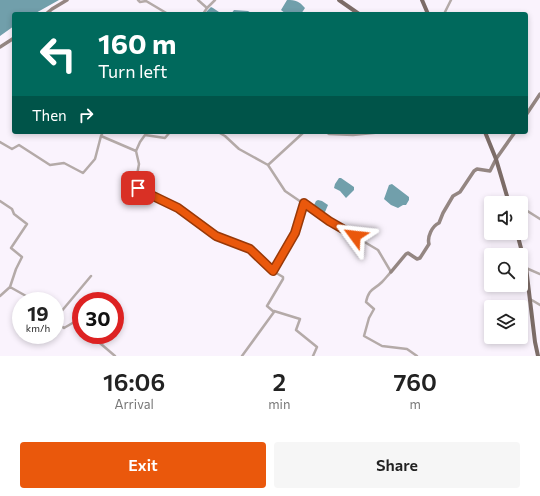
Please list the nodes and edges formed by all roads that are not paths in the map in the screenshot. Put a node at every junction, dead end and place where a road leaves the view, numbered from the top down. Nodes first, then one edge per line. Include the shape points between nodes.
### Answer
1 (67, 0) edge
2 (138, 0) edge
3 (198, 0) edge
4 (215, 0) edge
5 (339, 0) edge
6 (422, 0) edge
7 (451, 0) edge
8 (207, 8) junction
9 (48, 12) edge
10 (165, 12) edge
11 (204, 12) edge
12 (356, 12) edge
13 (427, 12) edge
14 (445, 12) edge
15 (12, 39) edge
16 (0, 48) edge
17 (540, 96) edge
18 (528, 112) edge
19 (168, 134) edge
20 (222, 134) edge
21 (302, 134) edge
22 (329, 134) edge
23 (363, 134) edge
24 (486, 134) edge
25 (514, 134) edge
26 (101, 136) joint
27 (0, 142) edge
28 (136, 151) junction
29 (496, 159) junction
30 (268, 165) junction
31 (507, 196) edge
32 (0, 201) edge
33 (304, 203) junction
34 (528, 212) edge
35 (540, 220) edge
36 (528, 268) edge
37 (273, 271) junction
38 (391, 272) junction
39 (540, 274) edge
40 (91, 276) dead end
41 (10, 287) junction
42 (528, 288) edge
43 (19, 292) edge
44 (0, 296) edge
45 (529, 298) junction
46 (540, 305) edge
47 (64, 308) edge
48 (274, 311) junction
49 (101, 344) edge
50 (115, 356) edge
51 (242, 356) edge
52 (313, 356) edge
53 (417, 356) edge
54 (538, 356) edge

1 - 9 street
2 - 10 street via 146,1
3 - 8 street
4 - 8 street
5 - 12 main road
6 - 13 main road
7 - 14 street
8 - 11 street
15 - 16 street
17 - 18 street
19 - 28 street via 165,138 146,135
20 - 30 street via 239,149
21 - 30 street
22 - 23 street
24 - 29 main road
25 - 29 street
26 - 27 street via 96,159 83,173 64,163 50,165 19,145 12,149
26 - 28 street
28 - 37 street via 139,164 138,188 178,208 216,236 250,249
29 - 31 main road
29 - 38 street via 490,171 474,171 460,192 453,196 419,259 408,253
30 - 33 street via 285,191
32 - 41 street via 27,224 11,248 22,257
33 - 37 street via 295,233
33 - 38 street via 378,250
34 - 35 street
36 - 39 street
37 - 48 street via 283,277 267,306
38 - 53 street via 367,297 366,302 374,309 364,335 382,346 408,349
40 - 47 street
41 - 43 street
41 - 44 street
42 - 45 main road
45 - 46 street
45 - 54 main road
48 - 51 street
48 - 52 street via 300,319 296,330 317,347
49 - 50 street

